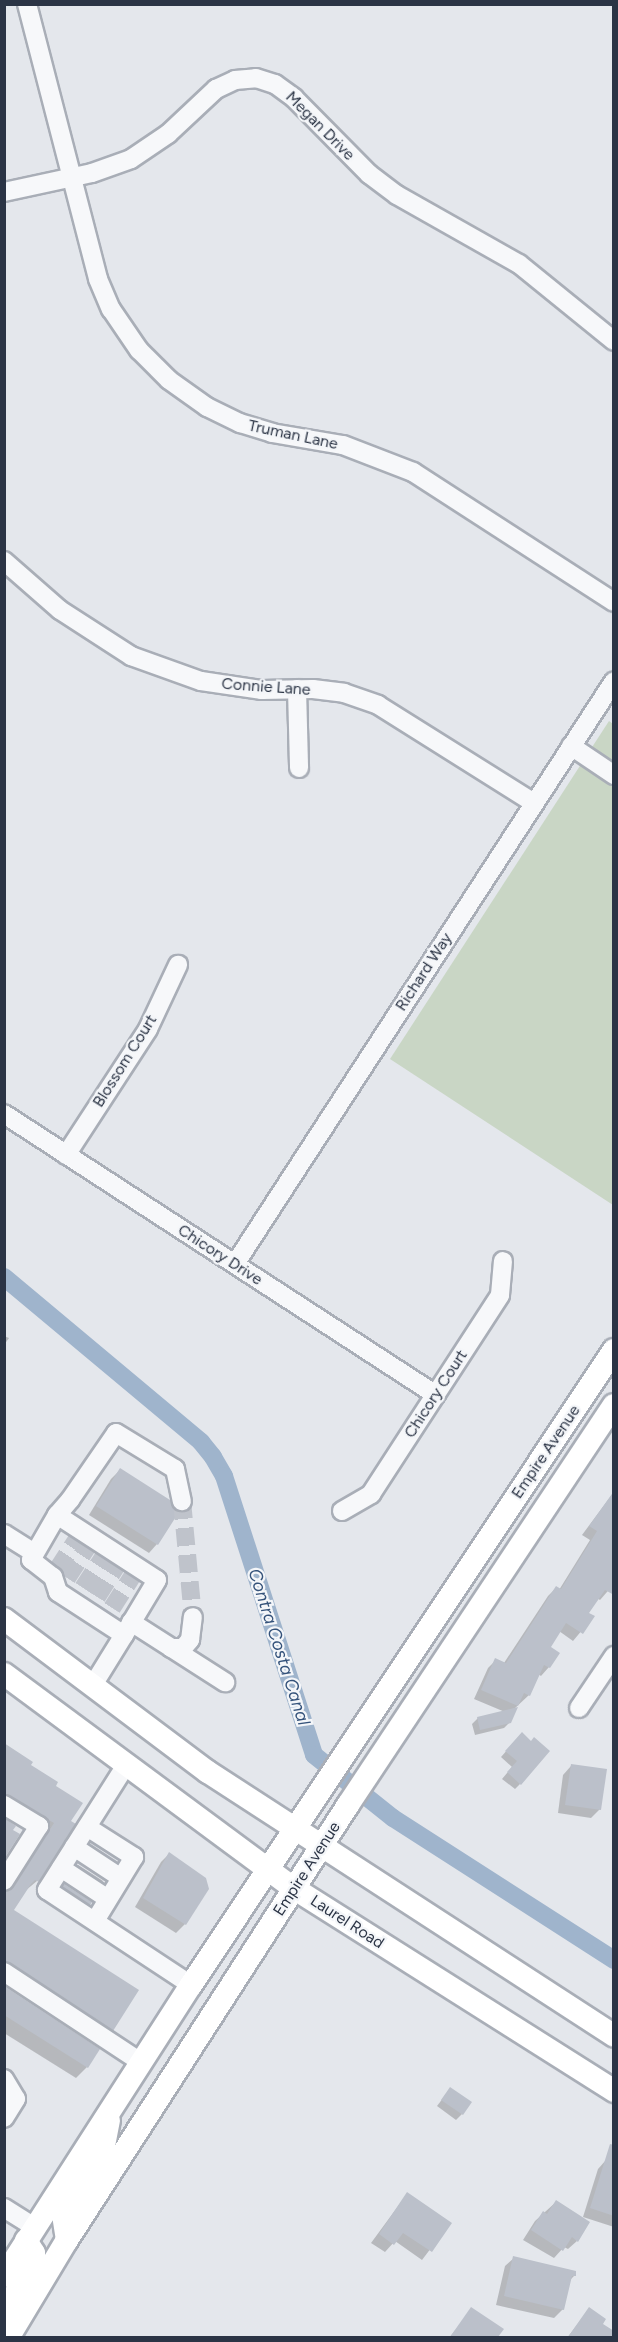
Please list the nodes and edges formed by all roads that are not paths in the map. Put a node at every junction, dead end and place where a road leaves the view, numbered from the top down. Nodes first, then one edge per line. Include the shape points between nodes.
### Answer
1 (27, 4) edge
2 (70, 178) junction
3 (4, 192) edge
4 (614, 341) edge
5 (4, 561) edge
6 (614, 602) edge
7 (614, 681) edge
8 (297, 690) junction
9 (571, 746) junction
10 (299, 768) dead end
11 (614, 775) edge
12 (534, 803) junction
13 (178, 965) dead end
14 (4, 1114) edge
15 (66, 1155) junction
16 (503, 1261) dead end
17 (235, 1264) junction
18 (614, 1350) edge
19 (436, 1395) junction
20 (614, 1406) edge
21 (182, 1501) tunnel mouth
22 (342, 1511) dead end
23 (57, 1515) junction
24 (4, 1534) edge
25 (35, 1553) junction
26 (193, 1617) tunnel mouth
27 (4, 1619) edge
28 (128, 1629) junction
29 (171, 1648) junction
30 (614, 1656) edge
31 (4, 1674) edge
32 (225, 1682) dead end
33 (93, 1685) junction
34 (579, 1708) dead end
35 (126, 1766) junction
36 (4, 1804) edge
37 (87, 1827) junction
38 (295, 1829) junction
39 (74, 1847) junction
40 (322, 1847) junction
41 (61, 1868) junction
42 (268, 1870) junction
43 (121, 1878) junction
44 (4, 1881) edge
45 (295, 1888) junction
46 (108, 1899) junction
47 (95, 1921) junction
48 (4, 1972) edge
49 (192, 1985) junction
50 (614, 2036) edge
51 (142, 2063) junction
52 (4, 2079) edge
53 (614, 2091) edge
54 (111, 2111) junction
55 (4, 2118) edge
56 (4, 2208) edge
57 (31, 2233) junction
58 (67, 2240) junction
59 (4, 2276) edge
60 (4, 2312) edge
61 (8, 2337) edge

1 - 2 street, Truman Lane
2 - 3 street, Megan Drive
2 - 4 street, Megan Drive via 131,159 151,147 216,88 235,80 256,78 275,84 294,98 369,174 397,195 519,264
2 - 6 street, Truman Lane via 98,279 111,309 139,350 169,380 207,407 240,423 272,433 343,445 413,472
5 - 8 street, Connie Lane via 60,610 131,656 201,681 236,688
7 - 9 street, Richard Way
8 - 10 street
8 - 12 street, Connie Lane via 344,693 378,705
9 - 11 street
9 - 12 street, Richard Way
12 - 17 street, Richard Way
13 - 15 street, Blossom Court via 148,1029
14 - 15 street, Chicory Drive
15 - 17 street, Chicory Drive
16 - 19 street, Chicory Court via 500,1295
17 - 19 street, Chicory Drive
18 - 38 main road, Empire Avenue
19 - 22 street, Chicory Court via 371,1494
20 - 40 main road, Empire Avenue
21 - 23 street via 176,1469 116,1433
23 - 25 street
23 - 28 street via 157,1580
24 - 25 street
25 - 28 street via 31,1560
26 - 29 street via 190,1641 183,1648
27 - 33 main road
28 - 29 street
28 - 33 street
29 - 32 street
30 - 34 street
31 - 35 main road, Laurel Road
33 - 38 main road via 208,1772
35 - 37 street
35 - 42 main road, Laurel Road
36 - 44 street via 39,1826
37 - 39 street
37 - 43 street via 134,1857
38 - 40 main road
38 - 42 main road, Empire Avenue
39 - 41 street
39 - 43 street
40 - 45 main road, Empire Avenue
40 - 50 main road
41 - 46 street
41 - 47 street via 47,1890
42 - 45 main road, Laurel Road
42 - 49 main road, Empire Avenue
43 - 46 street
45 - 53 main road, Laurel Road
45 - 58 main road, Empire Avenue
46 - 47 street
47 - 49 street
48 - 51 street
49 - 51 main road, Empire Avenue
51 - 54 main road, Empire Avenue
52 - 55 street via 16,2099
54 - 57 main road, Empire Avenue
54 - 58 main road via 102,2156 63,2216
56 - 57 street
57 - 59 main road, Empire Avenue
57 - 60 main road via 33,2263
58 - 61 main road, Empire Avenue

